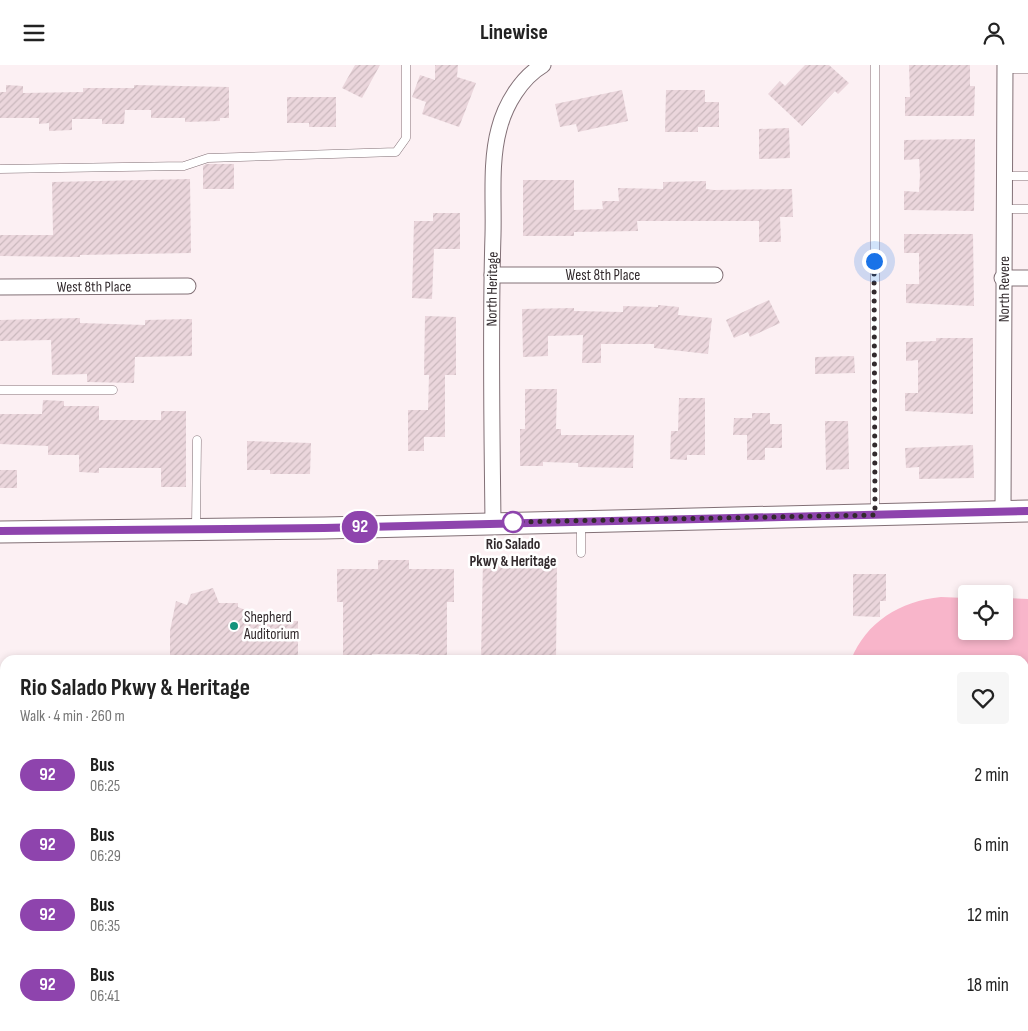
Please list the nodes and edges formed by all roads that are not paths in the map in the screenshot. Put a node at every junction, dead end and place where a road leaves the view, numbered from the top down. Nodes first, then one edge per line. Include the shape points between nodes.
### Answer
1 (406, 65) edge
2 (875, 65) edge
3 (538, 66) edge
4 (1005, 67) edge
5 (1028, 69) edge
6 (0, 169) edge
7 (1004, 176) junction
8 (1028, 176) edge
9 (1003, 209) junction
10 (1028, 209) edge
11 (492, 275) junction
12 (715, 275) dead end
13 (1002, 278) junction
14 (1028, 278) edge
15 (188, 285) dead end
16 (0, 287) edge
17 (0, 390) edge
18 (113, 390) dead end
19 (196, 440) dead end
20 (1003, 511) junction
21 (1028, 511) edge
22 (875, 515) junction
23 (581, 521) junction
24 (493, 523) junction
25 (196, 529) junction
26 (0, 531) edge
27 (581, 553) dead end

1 - 6 lane via 406,138 396,153 208,158 184,165
2 - 22 lane
3 - 11 street, North Heritage via 520,85 499,129
4 - 5 lane
4 - 7 street, North Revere
7 - 8 lane
7 - 9 street, North Revere
9 - 10 lane
9 - 13 street, North Revere
11 - 12 street, West 8th Place
11 - 24 street, North Heritage
13 - 14 street
13 - 20 street, North Revere
15 - 16 street, West 8th Place
17 - 18 lane
19 - 25 lane
20 - 21 main road
20 - 22 main road
22 - 23 main road
23 - 24 main road
23 - 27 lane
24 - 25 main road
25 - 26 main road

